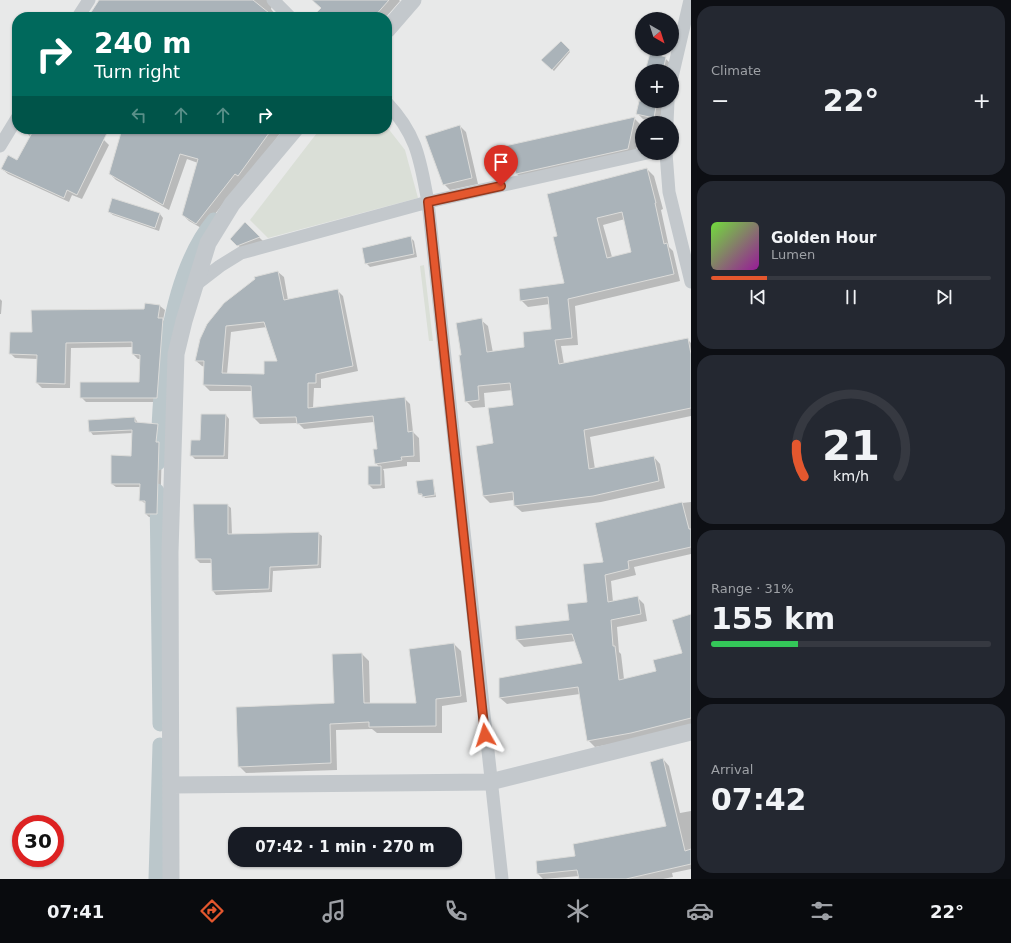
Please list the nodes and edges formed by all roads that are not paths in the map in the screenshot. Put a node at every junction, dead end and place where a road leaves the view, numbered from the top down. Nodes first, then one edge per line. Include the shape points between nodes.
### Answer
1 (89, 0) edge
2 (273, 0) edge
3 (413, 0) edge
4 (690, 0) edge
5 (81, 12) edge
6 (285, 12) edge
7 (392, 24) edge
8 (675, 64) edge
9 (392, 109) edge
10 (12, 126) edge
11 (291, 134) edge
12 (0, 146) edge
13 (635, 156) edge
14 (667, 160) edge
15 (428, 202) junction
16 (691, 282) edge
17 (194, 286) junction
18 (691, 732) edge
19 (490, 782) junction
20 (172, 785) junction
21 (171, 879) edge
22 (502, 879) edge

1 - 5 street
2 - 6 street
3 - 7 street
4 - 8 street
9 - 15 street via 404,122 413,139 419,155
10 - 12 street
11 - 17 street via 232,204 208,243
13 - 15 street
14 - 16 street via 670,192
15 - 17 street via 241,253
15 - 19 street
17 - 20 street via 176,354 170,552
18 - 19 street
19 - 20 street
19 - 22 street
20 - 21 street

